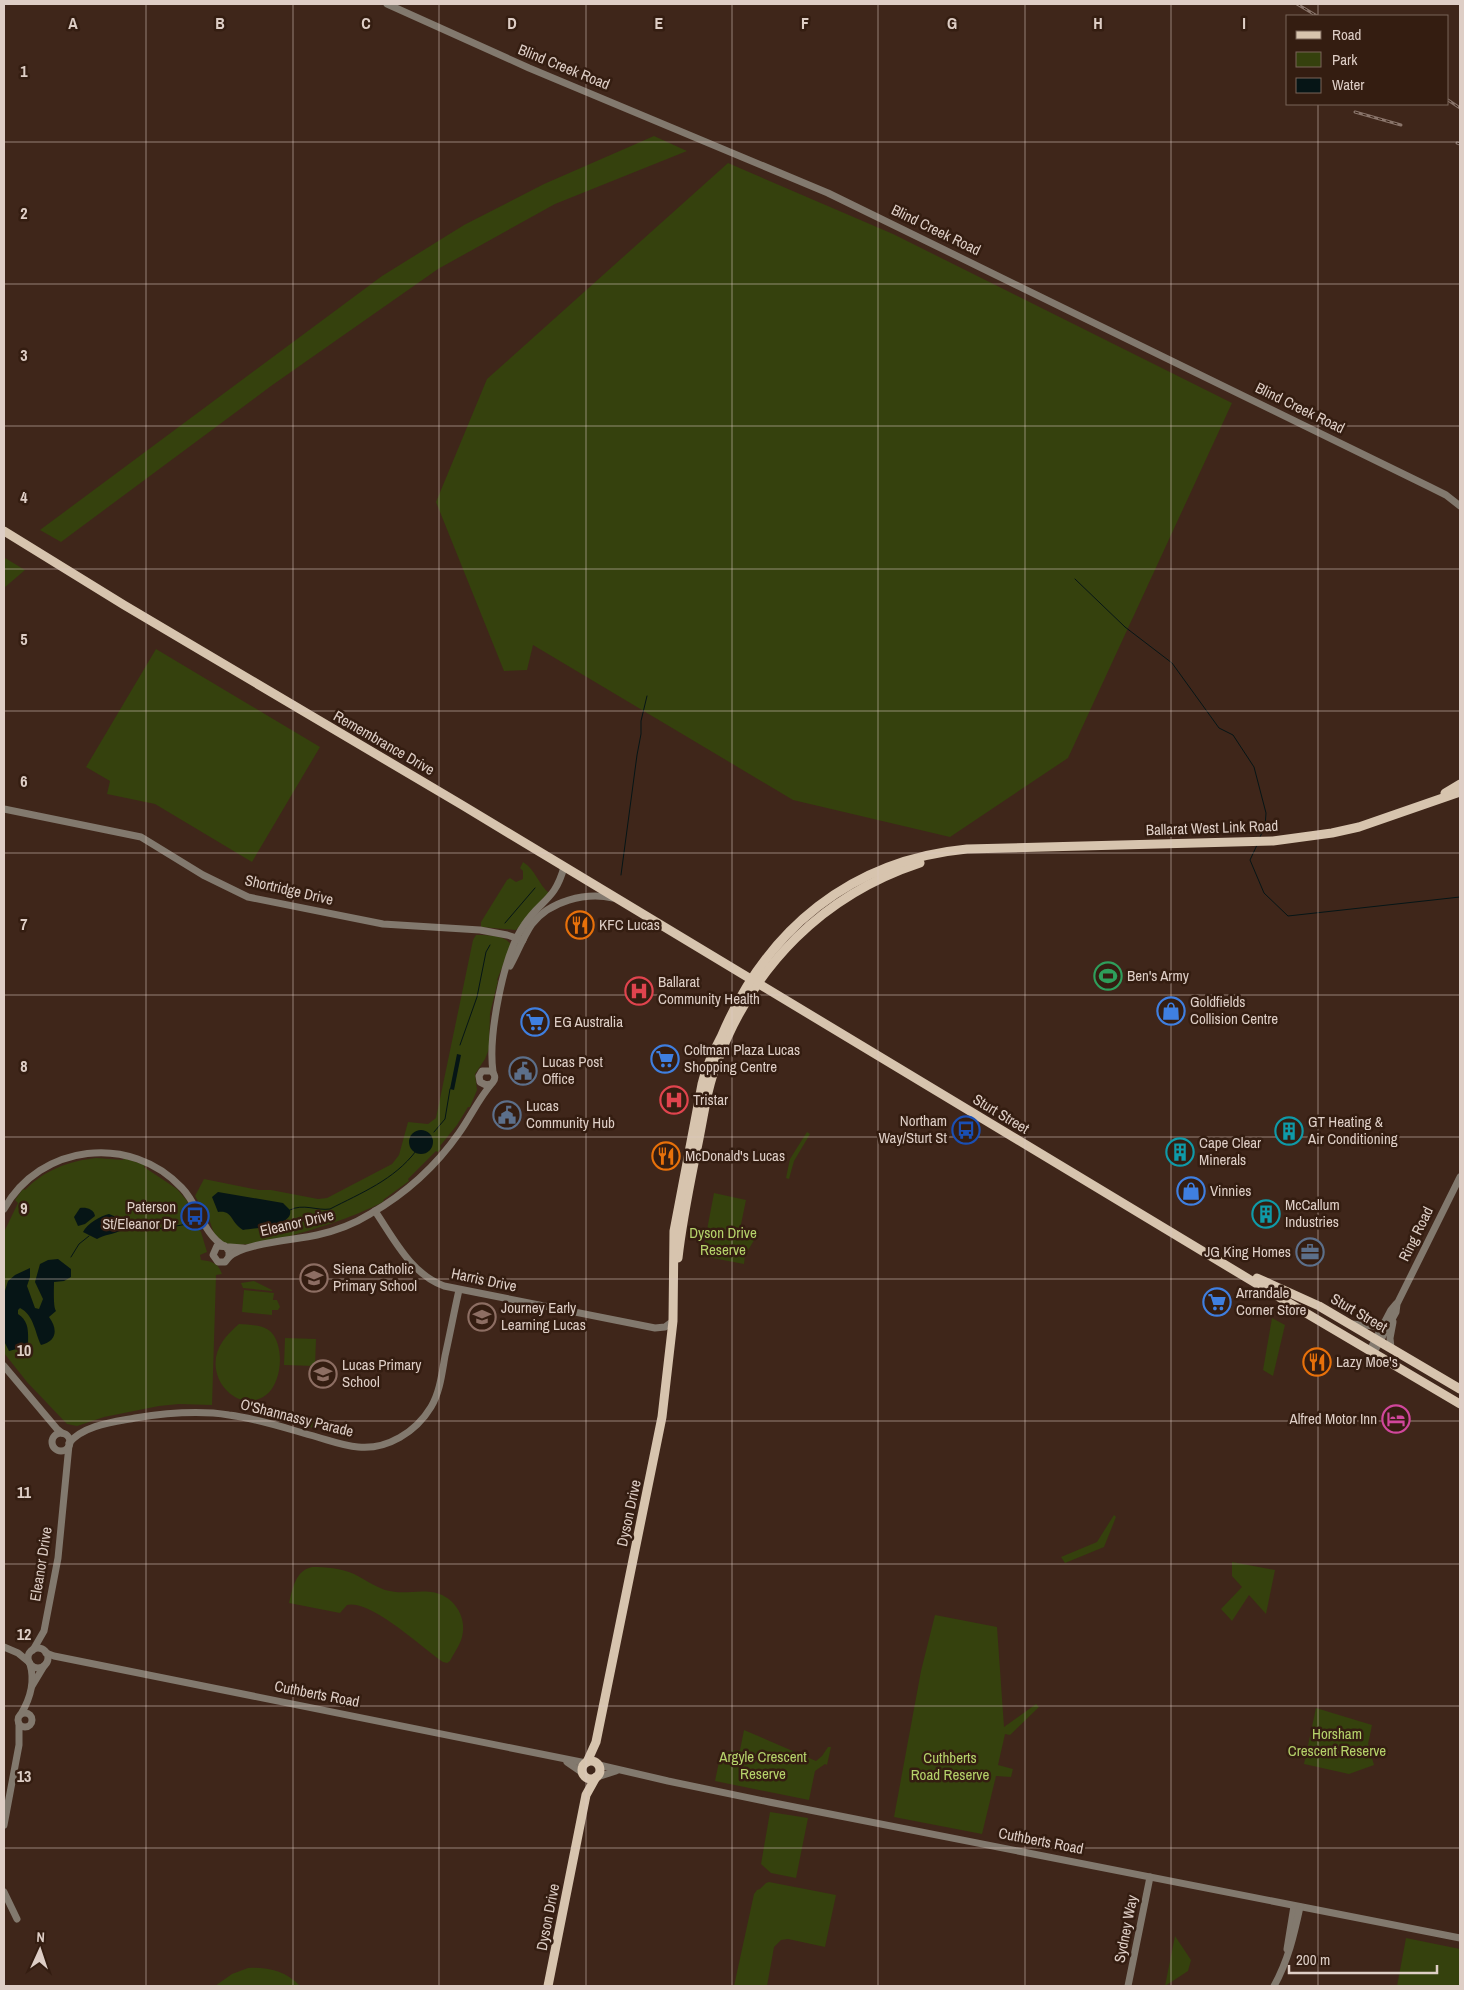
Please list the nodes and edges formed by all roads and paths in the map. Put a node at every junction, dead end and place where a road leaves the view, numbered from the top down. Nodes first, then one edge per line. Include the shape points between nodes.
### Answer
1 (387, 4) edge
2 (1460, 506) edge
3 (4, 531) edge
4 (1460, 784) edge
5 (1460, 792) edge
6 (1416, 808) junction
7 (4, 809) edge
8 (564, 867) junction
9 (617, 899) junction
10 (520, 939) junction
11 (754, 981) junction
12 (493, 1049) junction
13 (493, 1072) junction
14 (479, 1076) junction
15 (492, 1084) junction
16 (478, 1100) junction
17 (1460, 1177) edge
18 (4, 1209) edge
19 (375, 1211) junction
20 (210, 1232) junction
21 (224, 1246) junction
22 (248, 1248) junction
23 (214, 1250) junction
24 (229, 1257) junction
25 (1238, 1270) junction
26 (459, 1290) junction
27 (1396, 1308) junction
28 (673, 1321) junction
29 (1384, 1323) junction
30 (1352, 1324) junction
31 (649, 1327) junction
32 (672, 1333) junction
33 (1378, 1340) junction
34 (1392, 1348) junction
35 (1372, 1351) junction
36 (4, 1366) edge
37 (1460, 1389) edge
38 (1460, 1404) edge
39 (49, 1419) junction
40 (84, 1432) junction
41 (63, 1433) junction
42 (52, 1439) junction
43 (69, 1444) junction
44 (58, 1450) junction
45 (66, 1470) junction
46 (44, 1631) junction
47 (4, 1647) edge
48 (32, 1650) junction
49 (46, 1652) junction
50 (73, 1660) junction
51 (30, 1663) junction
52 (44, 1666) junction
53 (32, 1686) junction
54 (29, 1699) junction
55 (21, 1714) junction
56 (30, 1715) junction
57 (19, 1724) junction
58 (30, 1725) junction
59 (596, 1742) junction
60 (19, 1745) junction
61 (555, 1756) junction
62 (587, 1762) junction
63 (598, 1764) junction
64 (624, 1771) junction
65 (583, 1774) junction
66 (596, 1777) junction
67 (586, 1795) junction
68 (4, 1825) edge
69 (1150, 1877) junction
70 (4, 1892) edge
71 (1297, 1906) junction
72 (17, 1919) dead end
73 (1458, 1939) edge
74 (548, 1986) edge
75 (1128, 1986) edge
76 (1274, 1986) edge

1 - 2 street, Blind Creek Road via 529,68 828,193 1430,487
3 - 8 main road, Remembrance Drive
4 - 6 main road, Ballarat West Link Road
5 - 6 main road, Ballarat West Link Road
6 - 11 main road, Ballarat West Link Road via 1359,827 1273,842 1004,848 960,850 927,856 887,868 852,884 804,917 777,943
7 - 10 street, Shortridge Drive via 136,836 248,897 383,924 480,930
8 - 9 main road, Remembrance Drive
8 - 10 street, Eleanor Drive via 556,891 529,918
9 - 10 street, Eleanor Drive via 590,897 560,903 539,917
9 - 11 main road, Remembrance Drive
10 - 12 street, Eleanor Drive via 500,989
11 - 25 main road, Sturt Street
11 - 28 main road, Dyson Drive via 731,1014 702,1084 676,1224
12 - 13 street, Eleanor Drive
12 - 14 street, Eleanor Drive
13 - 14 street via 487,1069
13 - 15 street
14 - 15 street via 484,1085
14 - 16 street, Eleanor Drive
15 - 16 street, Eleanor Drive
16 - 19 street, Eleanor Drive via 459,1133 436,1161 409,1188
17 - 27 street, Ring Road
18 - 20 street via 24,1183 50,1164 92,1152 113,1153 143,1161 174,1180 190,1198
19 - 22 street, Eleanor Drive via 322,1233
19 - 26 street, Harris Drive via 417,1270 438,1284
20 - 21 street
20 - 23 street
21 - 22 street, Eleanor Drive
21 - 23 street via 217,1246
21 - 24 street via 230,1251
22 - 24 street, Eleanor Drive
23 - 24 street via 213,1257 218,1262 225,1262
25 - 30 main road, Sturt Street
25 - 35 main road, Sturt Street
26 - 31 street, Harris Drive
26 - 40 street, O'Shannassy Parade via 434,1400 417,1424 391,1442 359,1448 258,1420 195,1412 139,1418
27 - 29 street, Ring Road via 1391,1310
27 - 33 street, Ring Road
27 - 34 street
28 - 31 street, Harris Drive via 665,1327
28 - 32 main road, Dyson Drive
29 - 30 street via 1375,1326
29 - 33 street, Ring Road
30 - 33 main road, Sturt Street
31 - 32 street, Harris Drive
32 - 59 main road, Dyson Drive via 658,1439
33 - 34 main road, Sturt Street
33 - 35 street, Ring Road
34 - 37 main road, Sturt Street
35 - 38 main road, Sturt Street
36 - 39 street
39 - 41 street
39 - 42 street
40 - 41 street, O'Shannassy Parade
40 - 43 street, O'Shannassy Parade
41 - 42 street
41 - 43 street
42 - 44 street
43 - 44 street via 64,1450
43 - 45 street, Eleanor Drive
44 - 45 street, Eleanor Drive
45 - 46 street, Eleanor Drive via 60,1549
46 - 48 street, Eleanor Drive
46 - 49 street, Eleanor Drive
47 - 48 street
47 - 51 street
48 - 49 street
48 - 51 street via 28,1657
49 - 50 street, Cuthberts Road
49 - 52 street via 48,1658
50 - 52 street, Cuthberts Road
50 - 61 street, Cuthberts Road
51 - 52 street via 38,1668
51 - 53 street
52 - 53 street
53 - 54 street
54 - 55 street
54 - 56 street
55 - 56 street
55 - 57 street via 17,1720
56 - 58 street
57 - 58 street via 24,1728
57 - 60 street
58 - 60 street
59 - 62 main road, Dyson Drive
59 - 63 main road, Dyson Drive
60 - 68 street
61 - 62 street, Cuthberts Road
61 - 65 street, Cuthberts Road via 573,1764
62 - 63 main road
62 - 65 main road
63 - 64 street, Cuthberts Road
63 - 66 main road via 600,1770
64 - 66 street, Cuthberts Road
64 - 69 street, Cuthberts Road
65 - 66 main road via 589,1778
65 - 67 main road, Dyson Drive
66 - 67 main road, Dyson Drive
67 - 74 main road, Dyson Drive
69 - 71 street, Cuthberts Road
69 - 75 street, Sydney Way
70 - 72 street
71 - 73 street, Cuthberts Road
71 - 76 street via 1294,1938

